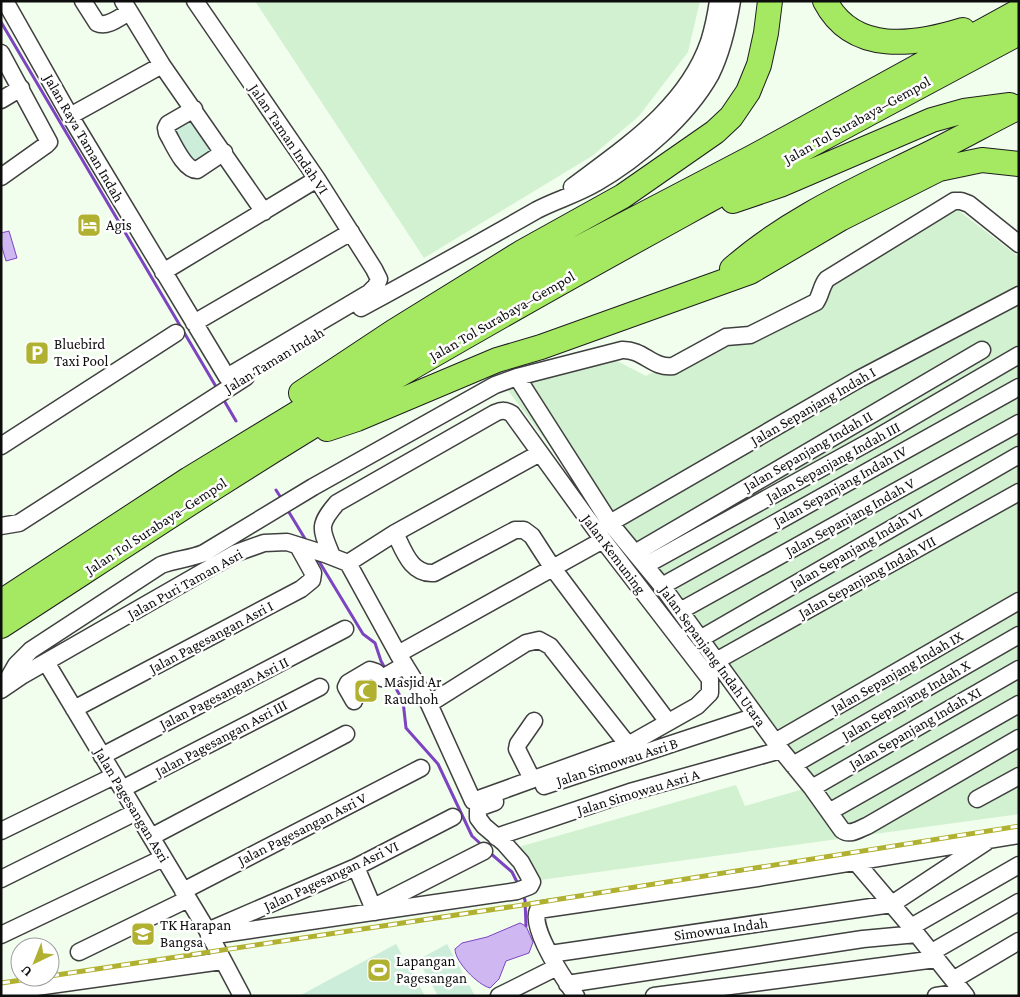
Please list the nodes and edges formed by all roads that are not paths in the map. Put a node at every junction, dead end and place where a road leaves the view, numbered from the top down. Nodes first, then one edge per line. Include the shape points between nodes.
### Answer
1 (5, 1) edge
2 (83, 1) edge
3 (196, 1) edge
4 (718, 1) edge
5 (732, 1) edge
6 (770, 1) edge
7 (781, 1) edge
8 (825, 1) edge
9 (126, 6) edge
10 (1019, 10) edge
11 (1019, 33) edge
12 (1, 53) edge
13 (162, 64) junction
14 (21, 88) junction
15 (1, 100) edge
16 (1019, 105) edge
17 (194, 109) junction
18 (70, 116) junction
19 (224, 152) junction
20 (1019, 164) edge
21 (1, 177) edge
22 (317, 179) junction
23 (552, 202) junction
24 (264, 212) junction
25 (686, 214) junction
26 (350, 232) junction
27 (551, 236) junction
28 (1019, 244) edge
29 (163, 272) junction
30 (712, 286) junction
31 (1019, 295) edge
32 (194, 323) junction
33 (176, 333) dead end
34 (982, 350) dead end
35 (1019, 355) edge
36 (517, 377) junction
37 (228, 382) junction
38 (1019, 387) edge
39 (1019, 423) edge
40 (298, 436) junction
41 (1, 446) edge
42 (540, 453) junction
43 (1016, 456) edge
44 (189, 479) junction
45 (1019, 492) edge
46 (610, 523) junction
47 (1, 526) edge
48 (396, 533) junction
49 (603, 540) junction
50 (317, 551) junction
51 (635, 553) junction
52 (348, 563) junction
53 (646, 565) junction
54 (552, 567) junction
55 (662, 586) junction
56 (1019, 601) edge
57 (1, 602) edge
58 (680, 611) junction
59 (1, 626) edge
60 (345, 629) dead end
61 (1019, 634) edge
62 (700, 639) junction
63 (716, 661) junction
64 (46, 662) junction
65 (397, 666) junction
66 (1019, 670) edge
67 (320, 687) dead end
68 (2, 689) edge
69 (354, 701) dead end
70 (429, 704) junction
71 (1019, 704) edge
72 (74, 709) junction
73 (756, 716) junction
74 (534, 721) dead end
75 (668, 722) junction
76 (346, 734) dead end
77 (1019, 738) edge
78 (628, 745) junction
79 (778, 746) junction
80 (102, 756) junction
81 (793, 765) junction
82 (421, 768) dead end
83 (1019, 776) edge
84 (532, 779) junction
85 (118, 783) junction
86 (812, 788) junction
87 (977, 799) dead end
88 (476, 805) junction
89 (136, 812) junction
90 (829, 812) junction
91 (452, 817) dead end
92 (1, 831) edge
93 (1019, 834) edge
94 (151, 837) junction
95 (496, 837) junction
96 (990, 839) junction
97 (484, 851) dead end
98 (163, 858) junction
99 (855, 861) junction
100 (1019, 865) edge
101 (356, 867) junction
102 (2, 876) edge
103 (185, 895) junction
104 (1019, 902) edge
105 (892, 904) junction
106 (375, 910) junction
107 (914, 930) junction
108 (208, 933) junction
109 (1, 935) edge
110 (1019, 940) edge
111 (79, 952) dead end
112 (934, 956) junction
113 (553, 960) junction
114 (222, 961) junction
115 (961, 989) edge
116 (571, 990) edge
117 (1, 992) edge
118 (237, 994) edge
119 (499, 996) edge
120 (654, 996) edge
121 (936, 996) edge

1 - 18 street, Jalan Raya Taman Indah
2 - 9 street via 97,23 103,25
3 - 22 street, Jalan Taman Indah VI
4 - 23 street, Jalan Taman Indah via 709,42 684,88 650,128
5 - 23 street, Jalan Taman Indah via 711,74 674,122 627,164 595,184
6 - 27 highway via 759,65 748,92 731,117 695,148 624,196
7 - 27 highway via 768,78 745,118 705,156 571,234
8 - 10 highway via 847,29 873,40 906,43 934,39
9 - 13 street
10 - 44 highway, Jalan Tol Surabaya–Gempol via 753,157 558,259
11 - 25 highway, Jalan Tol Surabaya–Gempol
12 - 14 street
13 - 17 street
13 - 18 street
14 - 15 street
14 - 21 street via 49,142
16 - 25 highway via 940,117 780,185
16 - 30 highway via 939,149 826,204 747,256
17 - 19 street
17 - 19 street via 166,128 187,166 197,170
18 - 29 street, Jalan Raya Taman Indah
19 - 24 street
20 - 30 highway via 982,160 939,169 840,219 750,272
22 - 24 street
22 - 26 street, Jalan Taman Indah VI
23 - 37 street, Jalan Taman Indah
24 - 29 street
25 - 40 highway, Jalan Tol Surabaya–Gempol via 553,287
26 - 32 street
26 - 37 street, Jalan Taman Indah VI via 379,279 376,286
27 - 44 highway via 393,332 258,422
28 - 36 street via 969,204 954,201 827,279 816,302 750,335 726,337 673,366 659,365 636,351 622,350
29 - 32 street, Jalan Raya Taman Indah
30 - 40 highway via 497,360 357,419
31 - 46 street, Jalan Sepanjang Indah I via 859,379
32 - 37 street, Jalan Raya Taman Indah
33 - 41 street
34 - 51 street, Jalan Sepanjang Indah II
35 - 53 street, Jalan Sepanjang Indah III
36 - 46 street, Jalan Sepanjang Indah Utara
36 - 68 street via 485,390 204,552 192,558 171,561 142,577 31,650 16,665
37 - 47 street, Jalan Taman Indah via 213,397 18,523
38 - 55 street, Jalan Sepanjang Indah IV
39 - 58 street, Jalan Sepanjang Indah V
40 - 59 highway, Jalan Tol Surabaya–Gempol
42 - 48 street
42 - 49 street, Jalan Kemuning
42 - 50 street, Jalan Kemuning via 512,414 501,410 337,503 324,517
43 - 62 street, Jalan Sepanjang Indah VI
44 - 57 highway, Jalan Tol Surabaya–Gempol
45 - 63 street, Jalan Sepanjang Indah VII
46 - 51 street, Jalan Sepanjang Indah Utara
48 - 52 street
48 - 54 street via 412,566 426,573 434,572 515,530 524,530 532,536
49 - 54 street
49 - 75 street, Jalan Kemuning via 710,680 710,693 697,706
50 - 52 street, Jalan Puri Taman Asri
50 - 64 street, Jalan Puri Taman Asri via 288,542 264,543 236,553
50 - 72 street, Jalan Pagesangan Asri I via 312,580 301,589
51 - 53 street, Jalan Sepanjang Indah Utara
52 - 65 street
53 - 55 street, Jalan Sepanjang Indah Utara
54 - 65 street
54 - 75 street
55 - 58 street, Jalan Sepanjang Indah Utara
56 - 79 street, Jalan Sepanjang Indah IX
58 - 62 street, Jalan Sepanjang Indah Utara
60 - 80 street, Jalan Pagesangan Asri II
61 - 81 street, Jalan Sepanjang Indah X
62 - 63 street, Jalan Sepanjang Indah Utara
63 - 73 street, Jalan Sepanjang Indah Utara
64 - 68 street
64 - 72 street, Jalan Pagesangan Asri
65 - 69 street via 382,678 370,670 348,683 346,687
65 - 70 street
66 - 86 street, Jalan Sepanjang Indah XI
67 - 85 street, Jalan Pagesangan Asri III
70 - 78 street via 526,643 539,640 550,646
70 - 88 street
71 - 90 street
72 - 80 street, Jalan Pagesangan Asri
73 - 79 street, Jalan Sepanjang Indah Utara
73 - 88 street, Jalan Simowau Asri B
74 - 84 street via 518,744
75 - 78 street, Jalan Kemuning
76 - 94 street
77 - 90 street, Jalan Sepanjang Indah Utara via 852,833 846,833
78 - 84 street, Jalan Kemuning
79 - 81 street, Jalan Sepanjang Indah Utara
79 - 95 street, Jalan Simowau Asri A
80 - 85 street, Jalan Pagesangan Asri
81 - 86 street, Jalan Sepanjang Indah Utara
82 - 103 street, Jalan Pagesangan Asri V
83 - 87 street
84 - 88 street, Jalan Kemuning
85 - 89 street, Jalan Pagesangan Asri
85 - 92 street, Jalan Pagesangan Asri III
86 - 90 street, Jalan Sepanjang Indah Utara
88 - 95 street via 478,818
89 - 94 street, Jalan Pagesangan Asri
89 - 102 street
91 - 101 street, Jalan Pagesangan Asri VI
93 - 96 street
94 - 98 street, Jalan Pagesangan Asri
95 - 106 street via 521,862 532,882 530,886
96 - 99 street
96 - 105 street
97 - 106 street
98 - 103 street, Jalan Pagesangan Asri
98 - 109 street
99 - 105 street
99 - 113 street via 538,910 535,916 538,932
100 - 107 street
101 - 106 street
101 - 108 street, Jalan Pagesangan Asri VI
103 - 108 street, Jalan Pagesangan Asri
103 - 111 street, Jalan Pagesangan Asri V
104 - 112 street
105 - 107 street
105 - 113 street, Simowua Indah
106 - 108 street
107 - 112 street
107 - 116 street
108 - 114 street, Jalan Pagesangan Asri
110 - 115 street
112 - 115 street
112 - 120 street
113 - 116 street
113 - 119 street, Simowua Indah
114 - 117 street
114 - 118 street, Jalan Pagesangan Asri
115 - 121 street

